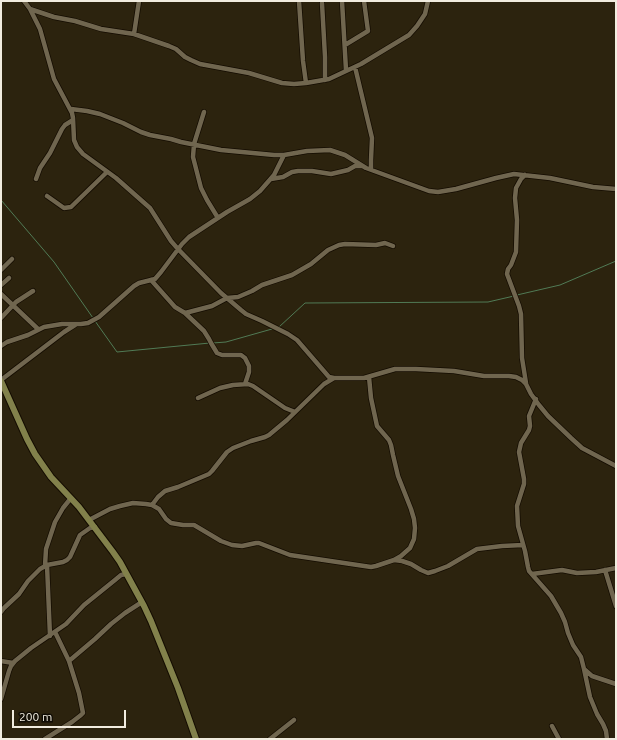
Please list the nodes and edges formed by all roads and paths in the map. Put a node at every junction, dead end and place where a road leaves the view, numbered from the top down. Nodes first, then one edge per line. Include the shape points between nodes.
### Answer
1 (24, 1) edge
2 (139, 1) edge
3 (299, 1) edge
4 (342, 1) edge
5 (364, 1) edge
6 (428, 1) edge
7 (322, 3) dead end
8 (30, 9) junction
9 (134, 34) junction
10 (345, 45) junction
11 (355, 67) junction
12 (346, 70) junction
13 (325, 80) junction
14 (306, 83) junction
15 (71, 109) junction
16 (204, 112) dead end
17 (73, 120) junction
18 (194, 144) junction
19 (284, 155) junction
20 (362, 166) junction
21 (371, 169) junction
22 (107, 172) junction
23 (525, 175) junction
24 (36, 179) dead end
25 (271, 179) junction
26 (616, 189) edge
27 (47, 196) dead end
28 (218, 218) junction
29 (393, 246) dead end
30 (178, 249) junction
31 (12, 259) dead end
32 (1, 270) edge
33 (9, 278) dead end
34 (151, 280) junction
35 (1, 286) edge
36 (33, 291) dead end
37 (1, 294) edge
38 (227, 298) junction
39 (13, 305) junction
40 (185, 313) junction
41 (1, 318) edge
42 (75, 325) junction
43 (38, 329) junction
44 (1, 346) edge
45 (369, 377) junction
46 (334, 378) junction
47 (1, 381) edge
48 (245, 384) junction
49 (526, 384) junction
50 (3, 388) edge
51 (198, 398) dead end
52 (536, 400) junction
53 (295, 412) junction
54 (616, 466) edge
55 (71, 498) junction
56 (152, 505) junction
57 (89, 520) junction
58 (95, 527) junction
59 (523, 545) junction
60 (394, 560) junction
61 (46, 565) junction
62 (616, 568) edge
63 (604, 570) junction
64 (126, 574) junction
65 (532, 574) junction
66 (142, 602) junction
67 (616, 606) edge
68 (1, 612) edge
69 (55, 632) junction
70 (50, 636) junction
71 (1, 661) edge
72 (70, 661) junction
73 (13, 663) junction
74 (584, 669) junction
75 (616, 684) edge
76 (1, 699) edge
77 (294, 720) dead end
78 (552, 726) dead end
79 (45, 739) edge
80 (196, 739) edge
81 (270, 739) edge
82 (559, 739) edge
83 (607, 739) edge

1 - 8 street
2 - 9 street
3 - 14 street
4 - 10 street
5 - 10 street via 368,31
6 - 11 street via 425,14 408,35
7 - 13 street
8 - 9 street via 101,29
8 - 15 street via 43,37 54,78
9 - 14 street via 176,49 185,57 200,64 249,73 285,84
10 - 12 street
11 - 12 street
11 - 21 street via 371,134
12 - 13 street
13 - 14 street
15 - 17 street
15 - 18 street via 100,114 150,135
16 - 18 street
17 - 22 street via 77,147
17 - 24 street via 62,129
18 - 19 street via 231,152
18 - 28 street via 193,157 202,188
19 - 20 street via 330,150
19 - 25 street
20 - 21 street
20 - 25 street via 331,174 294,172
21 - 23 street via 438,192 514,174
22 - 27 street via 71,208 64,208
22 - 30 street via 150,208
23 - 26 street
23 - 49 street via 516,188 516,252 507,274 521,314 522,358
25 - 28 street via 258,193
28 - 30 street via 189,237
29 - 38 street via 385,243 339,245 326,250 311,264 292,275
30 - 34 street via 155,279
30 - 38 street
31 - 32 street
33 - 35 street
34 - 40 street via 172,304
34 - 42 street via 134,286 95,320
36 - 39 street
37 - 39 street
38 - 40 street via 212,306
38 - 46 street via 246,314 297,340 329,377
39 - 41 street
39 - 43 street
40 - 48 street via 204,331 218,353 241,355 245,358 249,372
42 - 43 street via 52,325
42 - 47 street
43 - 44 street
45 - 46 street
45 - 49 street via 395,370 416,369 509,376
45 - 60 street via 377,426 391,445 398,476 414,519 414,538 410,548
46 - 53 street via 324,384
47 - 50 street
48 - 51 street via 220,388
48 - 53 street via 250,384
49 - 52 street
50 - 55 street via 35,455
52 - 54 street via 548,416 582,448
52 - 59 street via 529,416 529,430 519,452 524,484 517,506 517,520
53 - 56 street via 267,436 251,440 226,452 209,474 165,491
55 - 57 street
55 - 61 street via 55,522 46,549
56 - 57 street via 128,504 110,509
56 - 60 street via 171,523 194,525 232,545 259,543 290,555 371,567
57 - 58 street
58 - 61 street via 80,535 68,560
58 - 64 street
59 - 60 street via 477,549 448,566 428,573 411,564
59 - 65 street
61 - 68 street
61 - 70 street
62 - 63 street
63 - 65 street via 577,573 555,570
63 - 67 street
64 - 66 street
64 - 69 street via 103,589
65 - 74 street via 551,596 561,613
66 - 72 street via 111,624
66 - 80 street
69 - 70 street
69 - 72 street
70 - 73 street via 24,652
71 - 73 street
72 - 79 street via 83,714
73 - 76 street
74 - 75 street via 592,676
74 - 83 street via 590,697 606,731
77 - 81 street
78 - 82 street

